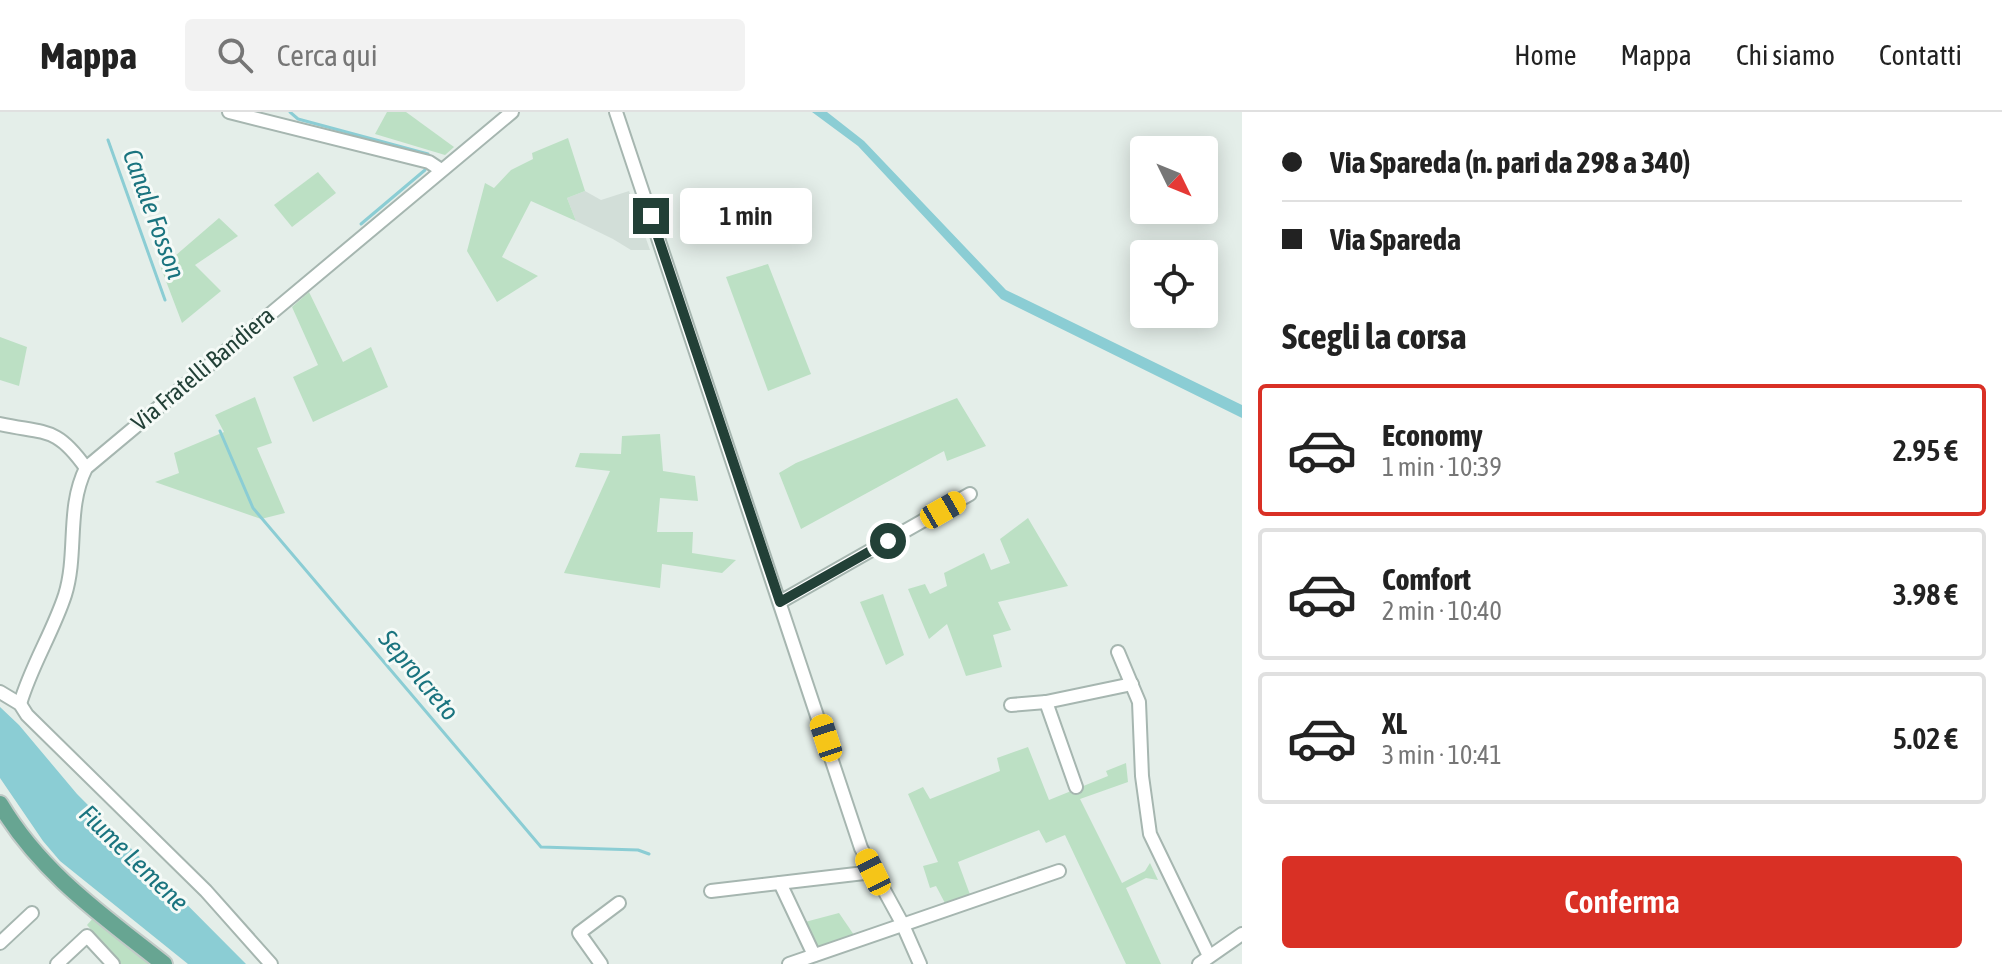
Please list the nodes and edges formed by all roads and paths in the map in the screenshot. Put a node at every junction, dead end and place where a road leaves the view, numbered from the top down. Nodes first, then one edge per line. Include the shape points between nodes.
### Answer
1 (229, 112) edge
2 (512, 112) edge
3 (616, 112) edge
4 (441, 170) junction
5 (0, 424) edge
6 (86, 468) junction
7 (970, 494) dead end
8 (780, 602) junction
9 (1118, 652) dead end
10 (1132, 684) junction
11 (0, 692) edge
12 (1046, 702) junction
13 (20, 704) junction
14 (1011, 705) dead end
15 (1076, 787) dead end
16 (1, 808) edge
17 (1059, 871) dead end
18 (873, 872) junction
19 (780, 883) junction
20 (711, 891) dead end
21 (619, 903) dead end
22 (32, 913) dead end
23 (571, 921) dead end
24 (902, 923) junction
25 (579, 933) junction
26 (1242, 934) edge
27 (0, 943) edge
28 (814, 955) junction
29 (1204, 960) edge
30 (57, 964) edge
31 (113, 964) edge
32 (164, 964) edge
33 (271, 964) edge
34 (601, 964) edge
35 (789, 964) edge
36 (920, 964) edge

1 - 4 street via 429,162
2 - 4 street, Via Fratelli Bandiera
3 - 8 street
4 - 6 street, Via Fratelli Bandiera
5 - 6 street via 59,437
6 - 13 street via 73,502 65,593
7 - 8 street
8 - 18 street
9 - 10 street
10 - 12 street
10 - 29 street via 1141,715 1150,834
11 - 13 street
12 - 14 street
12 - 15 street
13 - 33 street
16 - 32 main road via 33,853 74,893
17 - 24 street
18 - 19 street
18 - 24 street
19 - 20 street
19 - 28 street
21 - 25 street
22 - 27 street
23 - 25 street
24 - 28 street
24 - 36 street
25 - 34 street
26 - 29 street
28 - 35 street
30 - 31 street via 87,936

